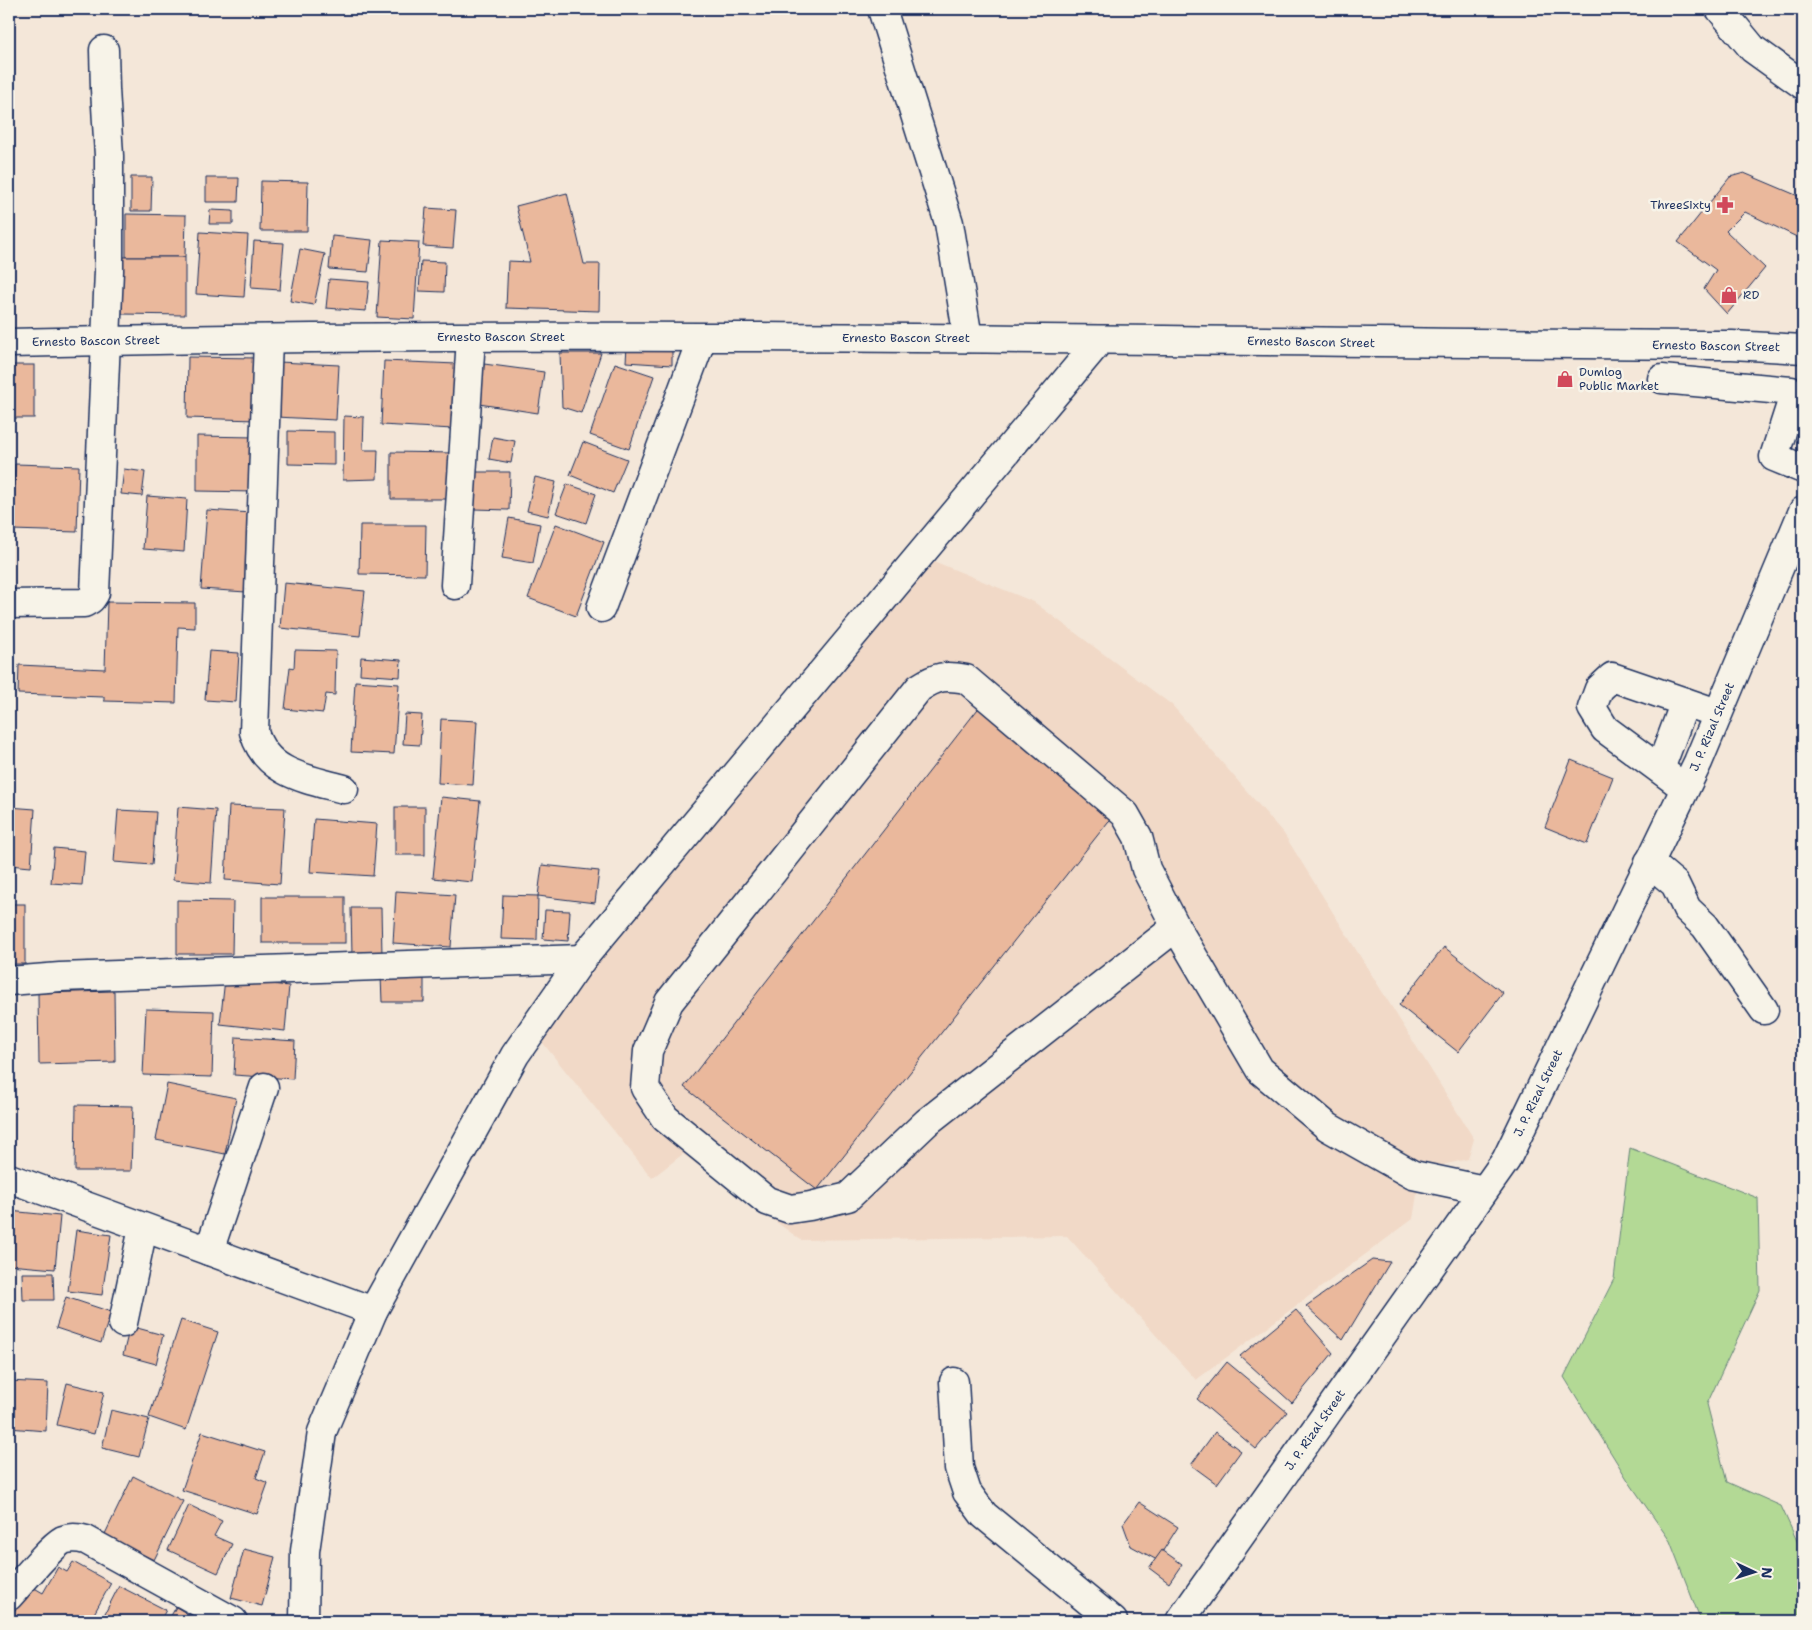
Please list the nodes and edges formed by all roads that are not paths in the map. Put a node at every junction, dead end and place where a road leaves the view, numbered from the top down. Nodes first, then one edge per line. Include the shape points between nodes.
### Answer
1 (882, 9) edge
2 (1720, 9) edge
3 (104, 50) dead end
4 (1803, 85) edge
5 (471, 338) junction
6 (702, 338) junction
7 (968, 338) junction
8 (268, 339) junction
9 (105, 340) junction
10 (1100, 340) junction
11 (9, 343) edge
12 (1803, 349) edge
13 (1662, 379) dead end
14 (1803, 470) edge
15 (1803, 511) edge
16 (455, 586) dead end
17 (9, 604) edge
18 (601, 608) dead end
19 (1685, 702) junction
20 (1717, 713) junction
21 (1660, 770) junction
22 (1685, 788) junction
23 (344, 790) dead end
24 (1649, 862) junction
25 (1176, 927) junction
26 (582, 959) junction
27 (9, 980) edge
28 (1764, 1010) dead end
29 (264, 1087) dead end
30 (9, 1178) edge
31 (1484, 1190) junction
32 (143, 1228) junction
33 (209, 1251) junction
34 (373, 1311) junction
35 (123, 1323) dead end
36 (954, 1382) dead end
37 (9, 1596) edge
38 (233, 1621) edge
39 (304, 1621) edge
40 (1113, 1621) edge
41 (1180, 1621) edge

1 - 7 street via 949,223
2 - 4 street via 1753,49
3 - 9 street via 109,156
5 - 6 street, Ernesto Bascon Street
5 - 8 street, Ernesto Bascon Street
5 - 16 street
6 - 7 street, Ernesto Bascon Street
6 - 18 street
7 - 10 street, Ernesto Bascon Street
8 - 9 street, Ernesto Bascon Street
8 - 23 street via 254,732 266,757 280,767 298,777
9 - 11 street, Ernesto Bascon Street
9 - 17 street via 95,593 84,603
10 - 12 street, Ernesto Bascon Street via 1722,345
10 - 26 street
13 - 14 street via 1791,391 1794,395 1774,457
15 - 20 street, J. P. Rizal Street
19 - 20 street
19 - 21 street
19 - 21 street via 1612,677 1599,689 1592,708 1605,728
20 - 22 street, J. P. Rizal Street
21 - 22 street
22 - 24 street, J. P. Rizal Street
24 - 28 street via 1675,884 1687,909 1705,926
24 - 31 street, J. P. Rizal Street via 1506,1160
25 - 25 street via 927,1122 848,1196 790,1209 767,1201 665,1118 645,1088 648,1051 669,1002 919,688 934,679 949,676 966,679 1125,814 1138,837 1146,869
25 - 31 street via 1260,1070 1328,1127 1413,1175
26 - 27 street
26 - 34 street via 515,1056
29 - 33 street
30 - 32 street
31 - 41 street, J. P. Rizal Street
32 - 33 street
32 - 35 street
33 - 34 street
34 - 39 street via 322,1432 305,1551
36 - 40 street via 959,1468 967,1492 984,1515
37 - 38 street via 52,1550 64,1540 75,1538 86,1540

